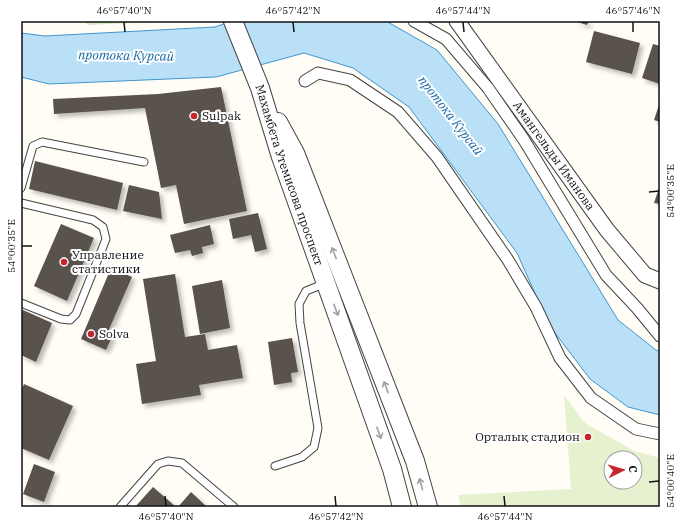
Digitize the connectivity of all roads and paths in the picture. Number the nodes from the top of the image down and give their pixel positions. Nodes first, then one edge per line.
1 (233, 21) edge
2 (414, 21) edge
3 (457, 21) edge
4 (305, 81) dead end
5 (260, 88) junction
6 (144, 162) dead end
7 (21, 188) edge
8 (21, 202) edge
9 (334, 279) junction
10 (660, 281) edge
11 (21, 303) edge
12 (660, 336) edge
13 (660, 434) edge
14 (276, 466) dead end
15 (120, 507) edge
16 (234, 507) edge
17 (402, 507) edge
18 (428, 507) edge

1 - 5 street
2 - 12 street
3 - 10 street, Амангельды Иманова
4 - 13 street
5 - 9 street, Махамбета Утемисова проспект
9 -> 5 street, Махамбета Утемисова проспект
6 - 7 lane
8 - 11 lane
9 - 14 lane
9 -> 17 street, Махамбета Утемисова проспект
18 -> 9 street, Махамбета Утемисова проспект
15 - 16 lane

